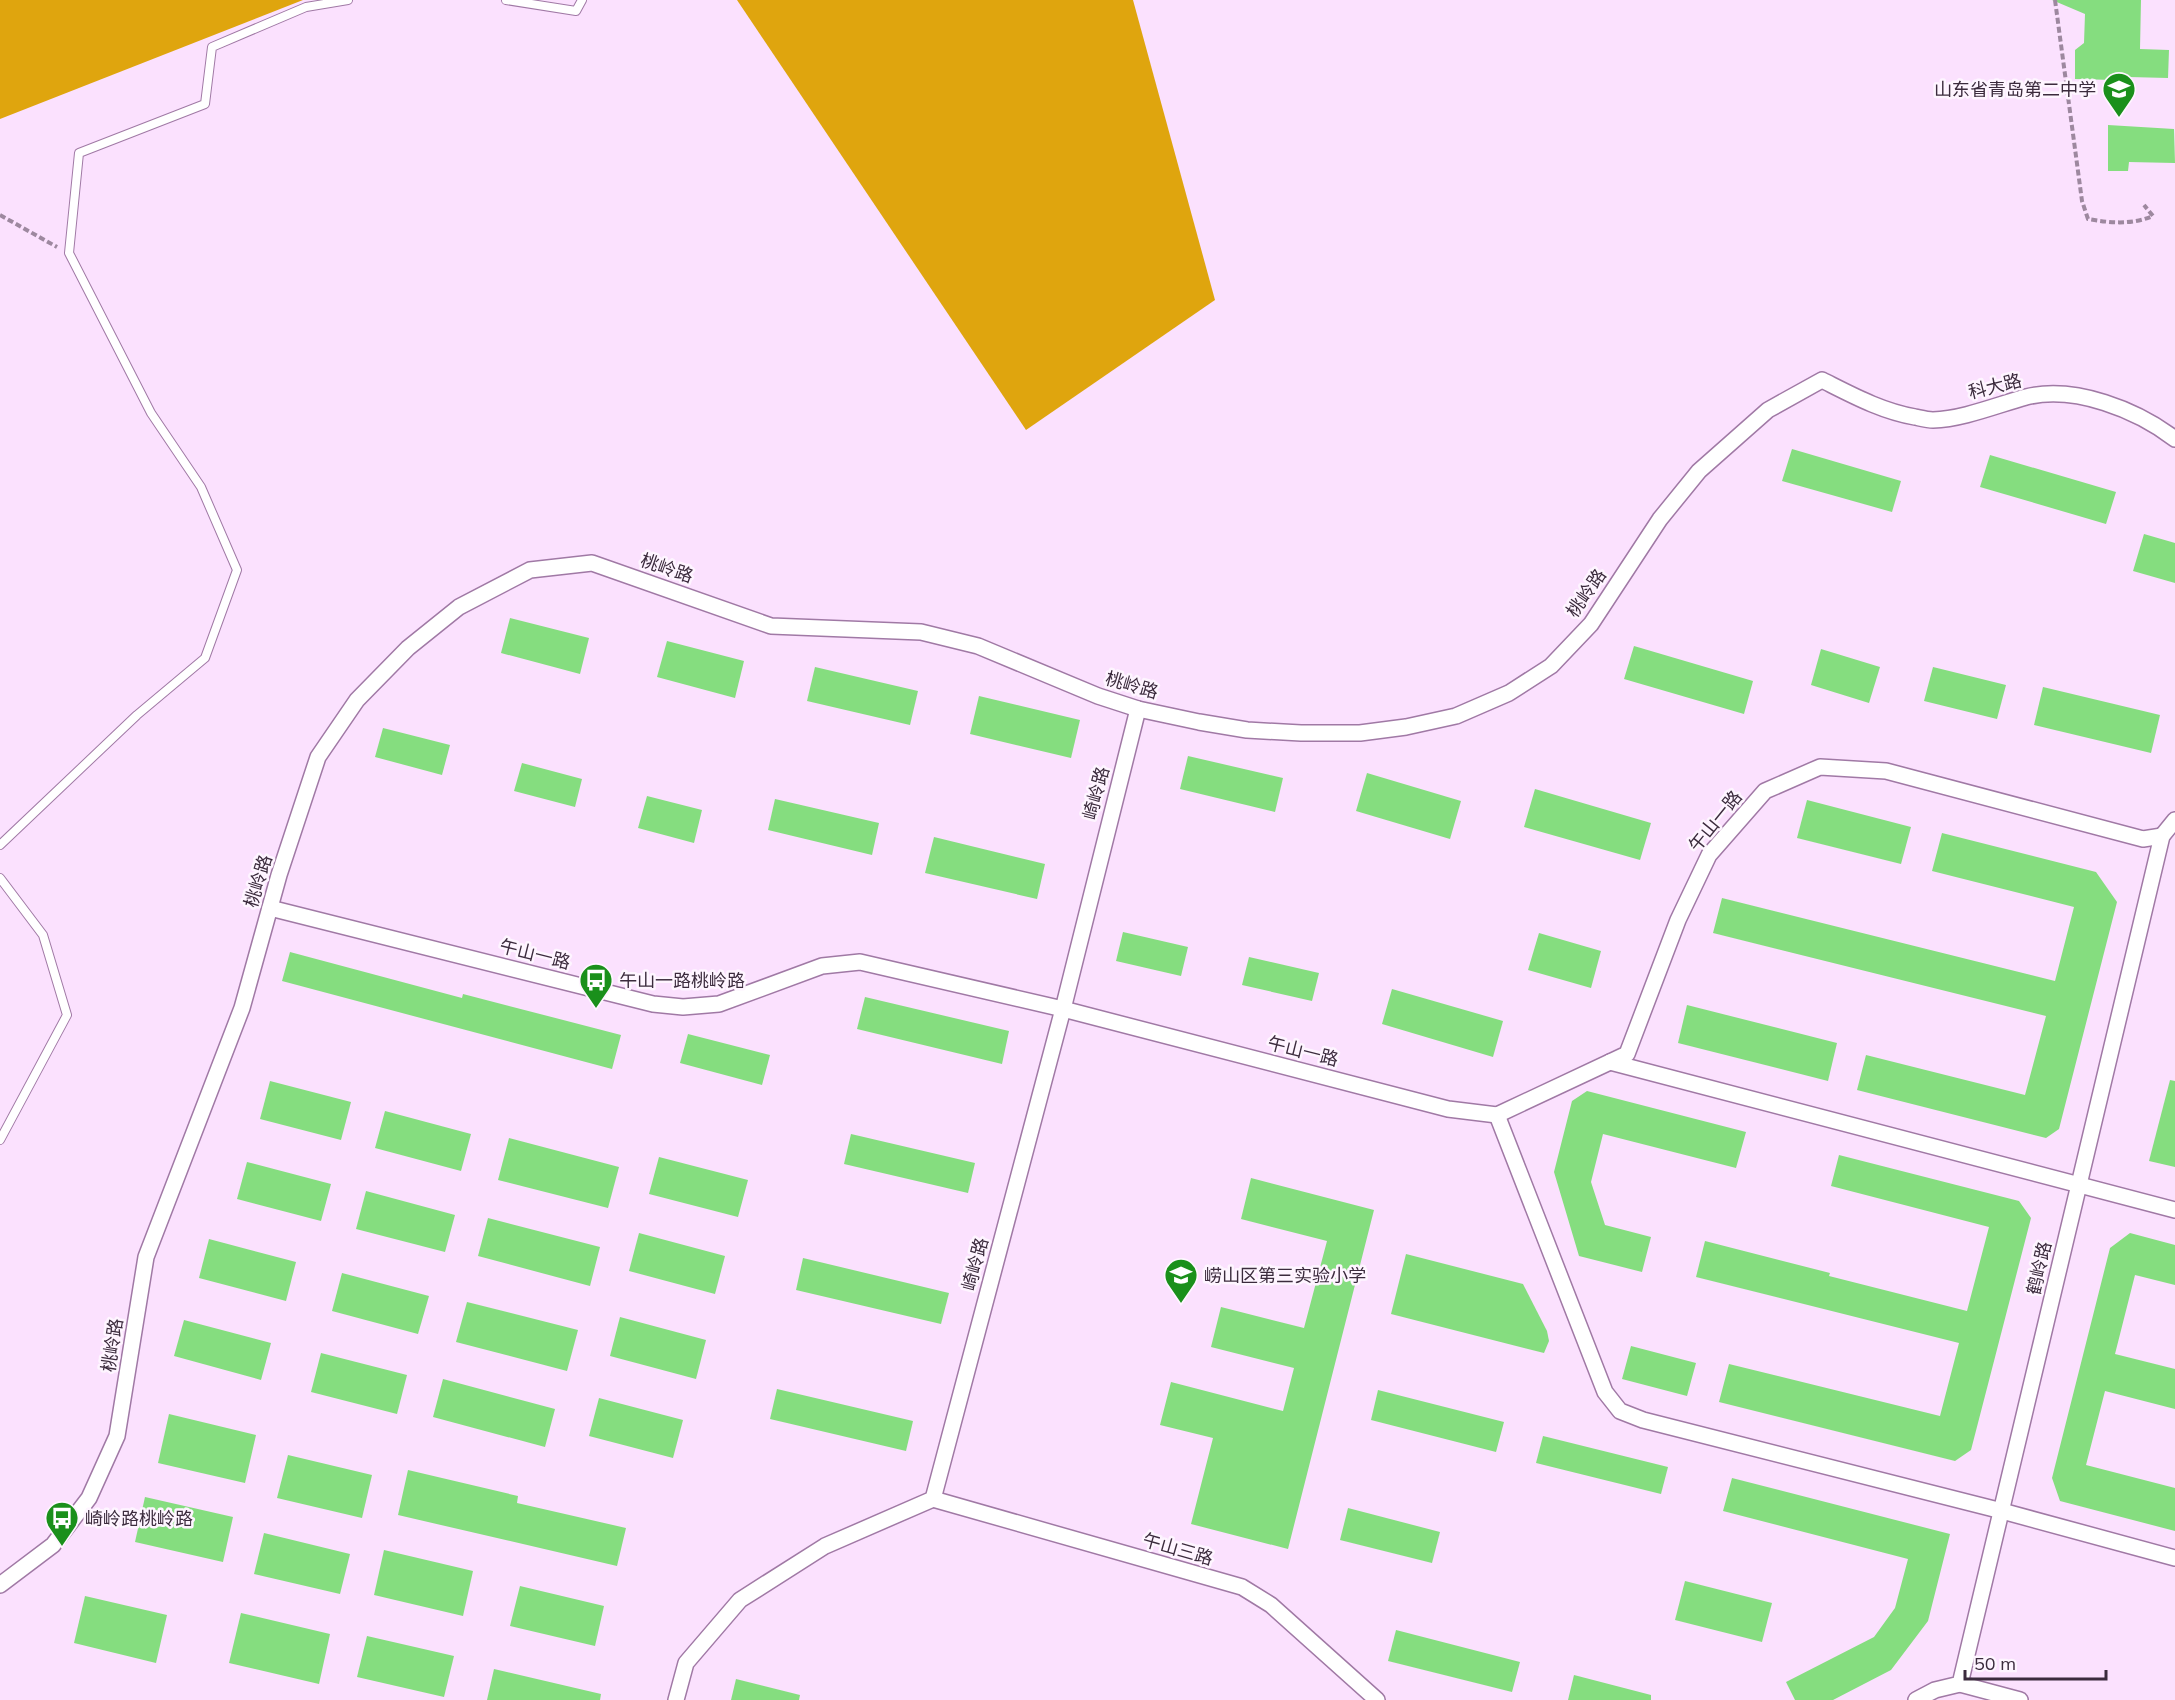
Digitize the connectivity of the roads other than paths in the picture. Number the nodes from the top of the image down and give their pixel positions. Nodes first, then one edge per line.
1 (348, 0) edge
2 (506, 0) edge
3 (582, 0) edge
4 (1822, 380) joint
5 (2175, 439) edge
6 (1138, 709) junction
7 (2175, 820) edge
8 (2162, 836) junction
9 (0, 845) edge
10 (0, 878) edge
11 (270, 908) junction
12 (1063, 1009) junction
13 (1610, 1062) junction
14 (1497, 1115) junction
15 (0, 1140) edge
16 (2079, 1185) junction
17 (2175, 1210) edge
18 (933, 1499) junction
19 (2002, 1511) junction
20 (2175, 1558) edge
21 (0, 1585) edge
22 (1960, 1684) junction
23 (676, 1700) edge
24 (1377, 1700) edge
25 (1916, 1700) edge
26 (2019, 1700) edge

1 - 9 lane
2 - 3 lane
4 - 5 street, 科大路
4 - 6 street, 桃岭路
6 - 11 street, 桃岭路
6 - 12 street, 崎岭路
7 - 8 street, 鹤岭路
8 - 13 street, 午山一路
8 - 16 street, 鹤岭路
10 - 15 lane
11 - 12 street, 午山一路
11 - 21 street, 桃岭路
12 - 14 street, 午山一路
12 - 18 street, 崎岭路
13 - 14 street, 午山一路
13 - 16 street
14 - 19 street
16 - 17 street
16 - 19 street, 鹤岭路
18 - 23 street
18 - 24 street, 午山三路
19 - 20 street
19 - 22 street, 鹤岭路
22 - 25 street
22 - 26 street

